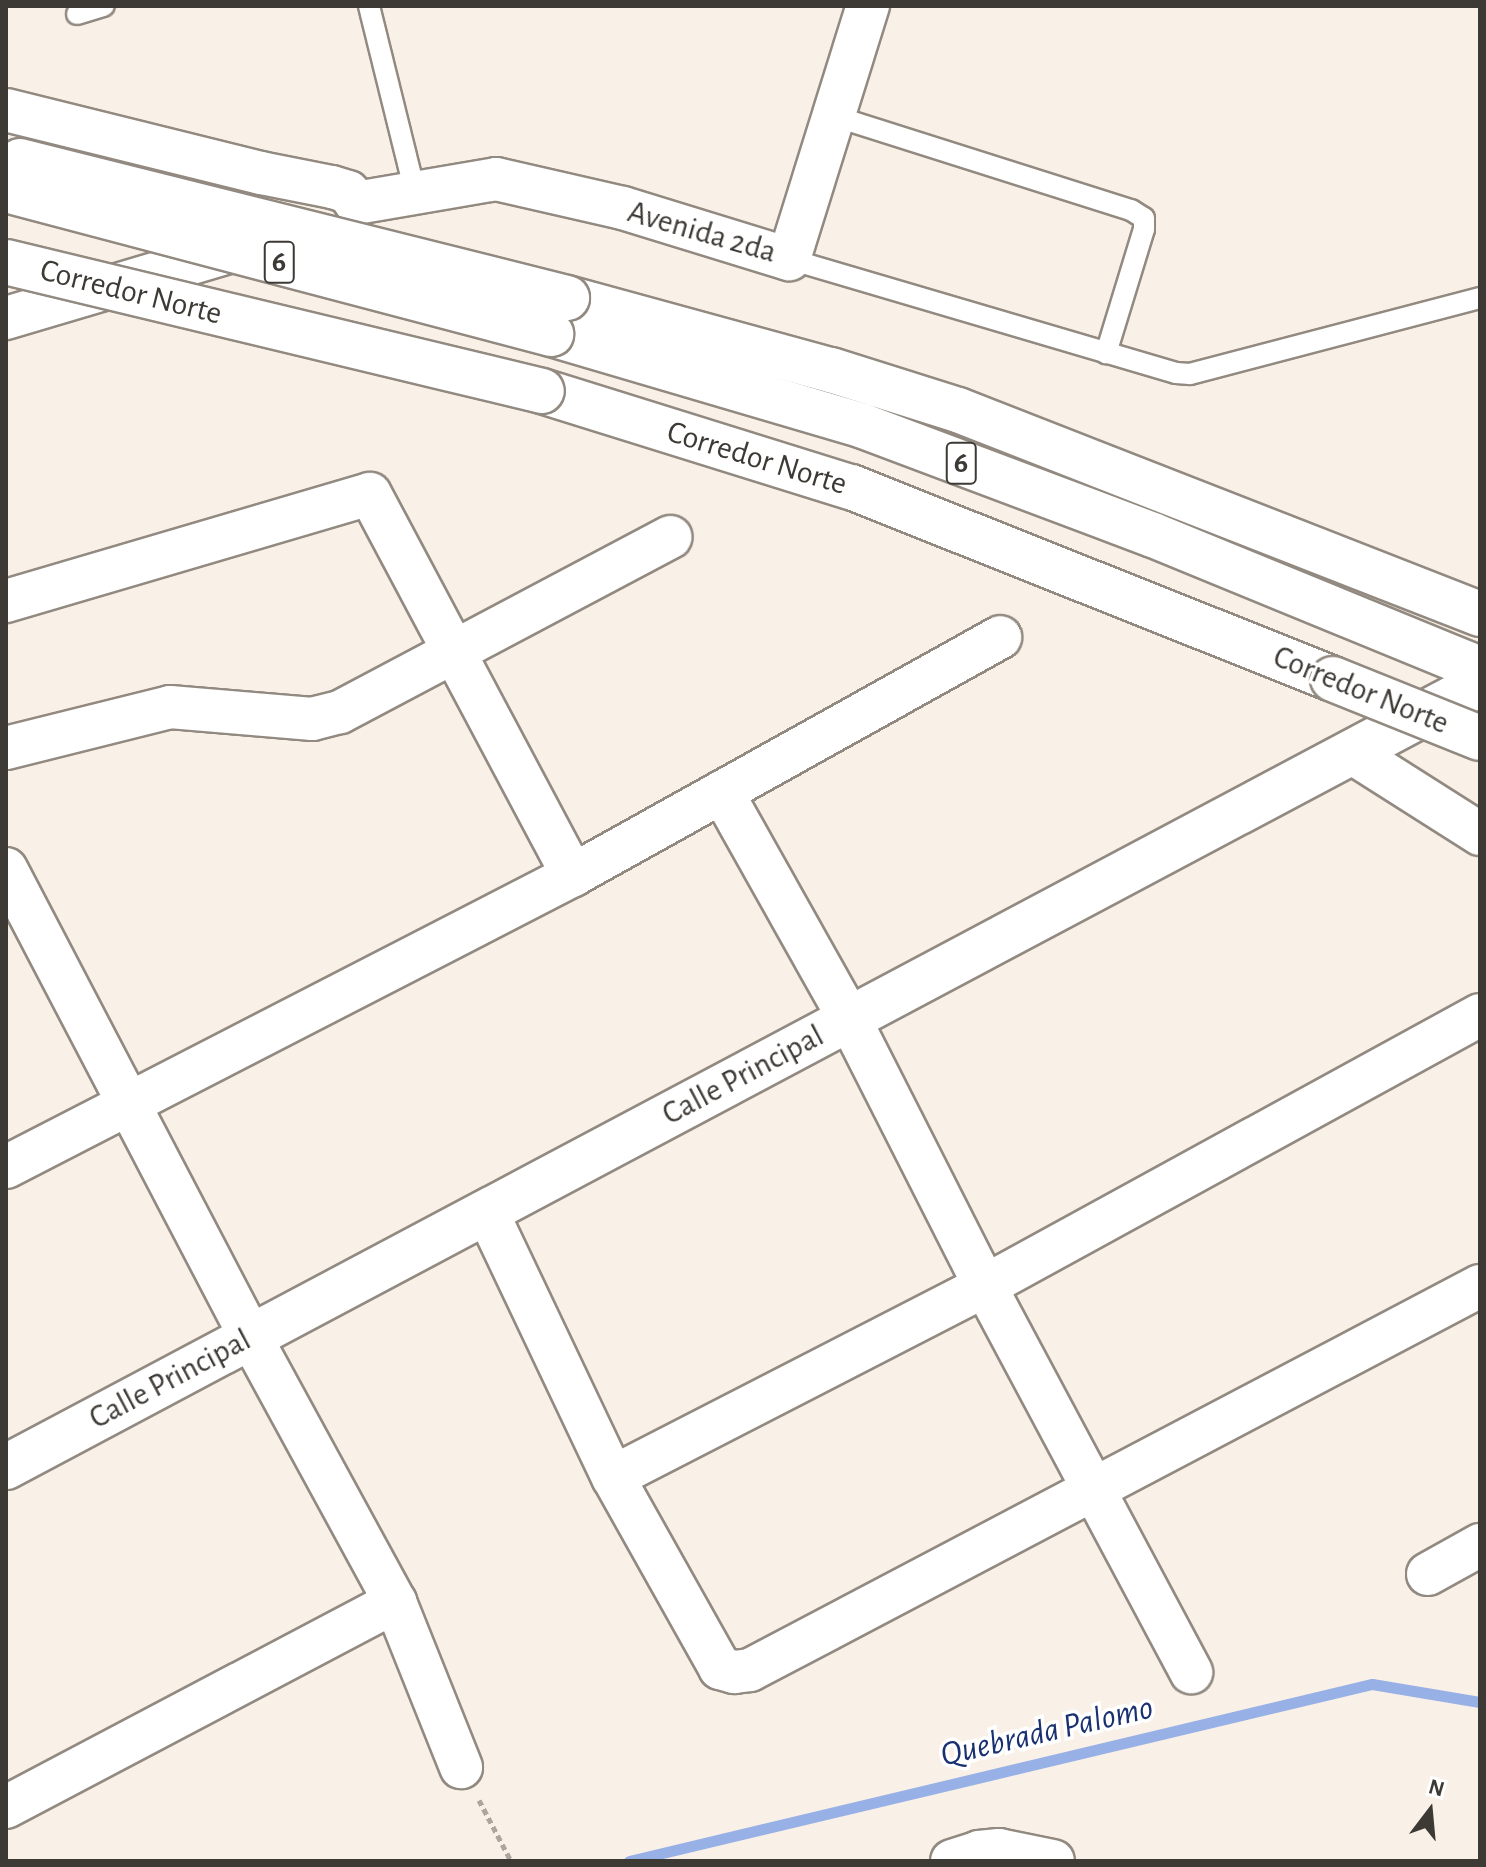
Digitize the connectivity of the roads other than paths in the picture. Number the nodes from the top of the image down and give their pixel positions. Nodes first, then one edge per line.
1 (104, 6) edge
2 (369, 6) edge
3 (866, 7) edge
4 (77, 14) dead end
5 (6, 110) edge
6 (834, 116) junction
7 (11, 170) edge
8 (415, 192) junction
9 (356, 203) junction
10 (789, 259) junction
11 (6, 262) edge
12 (1480, 298) edge
13 (559, 316) junction
14 (6, 318) edge
15 (1106, 353) junction
16 (671, 537) dead end
17 (6, 601) edge
18 (1480, 614) edge
19 (1000, 637) dead end
20 (454, 652) junction
21 (1480, 669) edge
22 (1480, 684) edge
23 (1480, 738) edge
24 (6, 748) edge
25 (1351, 752) junction
26 (722, 792) junction
27 (1480, 834) edge
28 (6, 869) edge
29 (573, 875) junction
30 (1480, 1015) edge
31 (849, 1018) junction
32 (129, 1105) junction
33 (6, 1167) edge
34 (487, 1212) junction
35 (985, 1286) junction
36 (1480, 1286) edge
37 (250, 1336) junction
38 (6, 1467) edge
39 (613, 1477) junction
40 (1096, 1490) junction
41 (1480, 1545) edge
42 (1428, 1574) dead end
43 (395, 1602) junction
44 (1191, 1672) dead end
45 (461, 1767) road end
46 (6, 1807) edge
47 (952, 1861) edge
48 (1053, 1861) edge

1 - 4 lane
2 - 8 lane
3 - 6 street, Avenida 2da
5 - 9 street
6 - 10 street, Avenida 2da
6 - 15 lane
7 - 13 main road, Corredor Norte / 6, bridge
8 - 9 street, Avenida 2da
8 - 10 street, Avenida 2da
9 - 14 street
10 - 15 lane
11 - 23 main road, Corredor Norte / 6, bridge
12 - 15 lane
13 - 18 main road
13 - 21 main road, Corredor Norte / 6
16 - 20 street
17 - 20 street
19 - 26 street
20 - 24 street
20 - 29 street
22 - 25 main road, Calle Principal
25 - 27 street
25 - 31 main road, Calle Principal
26 - 29 street
26 - 31 street
28 - 32 street
29 - 32 street
30 - 35 street
31 - 34 main road, Calle Principal
31 - 35 street
32 - 33 street
32 - 37 street
34 - 37 main road, Calle Principal
34 - 39 street
35 - 39 street
35 - 40 street
36 - 40 street
37 - 38 main road, Calle Principal
37 - 43 street
39 - 40 street
40 - 44 street
41 - 42 street
43 - 45 street
43 - 46 street
47 - 48 street

